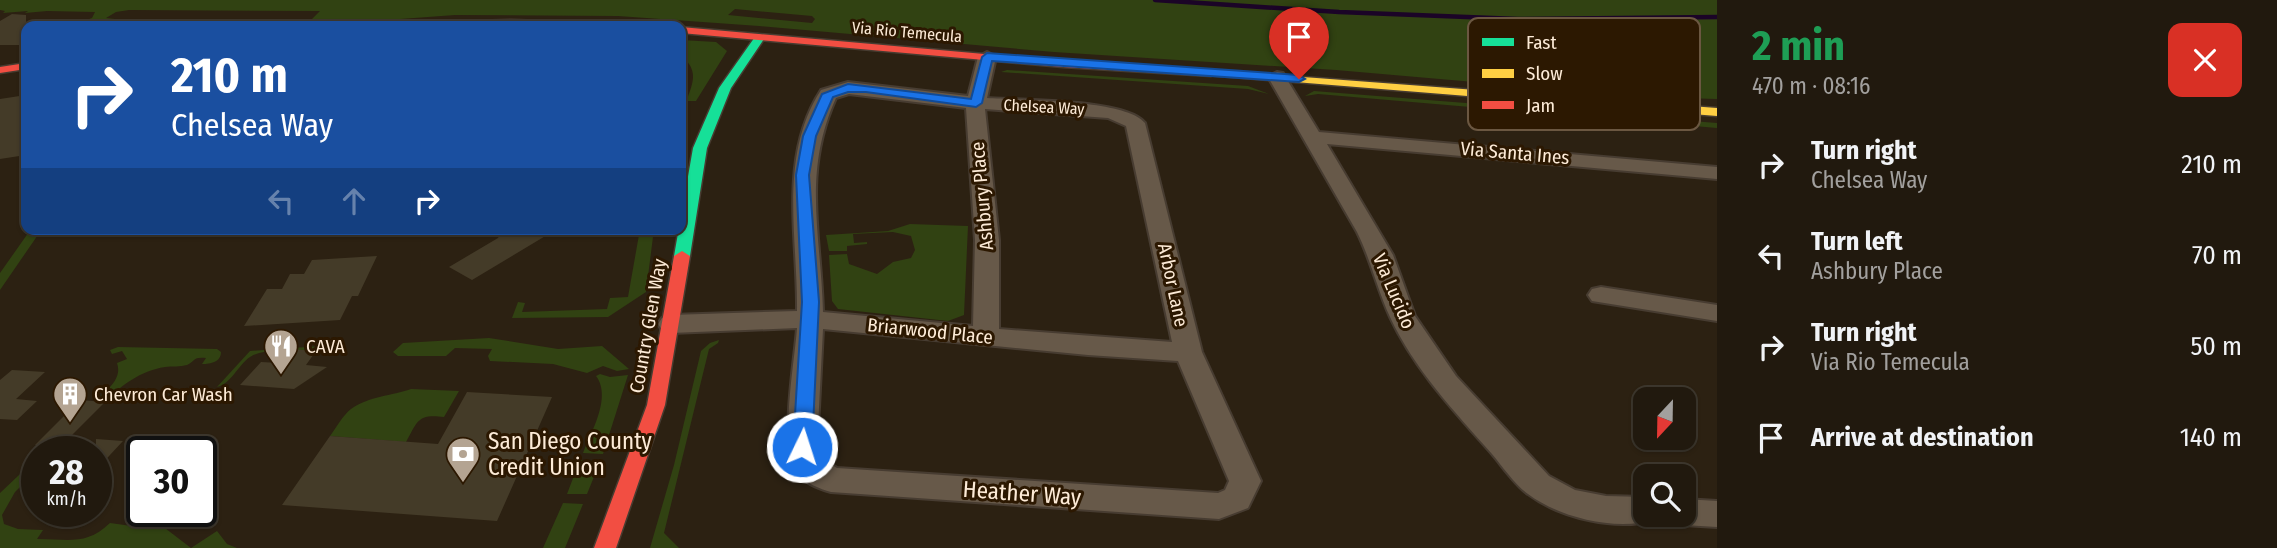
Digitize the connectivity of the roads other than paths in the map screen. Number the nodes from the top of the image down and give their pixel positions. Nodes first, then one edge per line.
1 (686, 30) edge
2 (761, 36) junction
3 (987, 57) junction
4 (21, 67) edge
5 (0, 71) edge
6 (1277, 77) junction
7 (1468, 93) edge
8 (976, 103) junction
9 (1095, 110) joint
10 (1312, 137) junction
11 (1707, 172) edge
12 (1717, 194) edge
13 (686, 233) edge
14 (686, 235) edge
15 (1601, 295) dead end
16 (1717, 313) edge
17 (810, 319) junction
18 (671, 324) junction
19 (986, 336) junction
20 (1188, 352) junction
21 (1245, 481) joint
22 (1633, 510) edge
23 (1696, 513) edge
24 (1717, 514) edge
25 (605, 548) edge

1 - 2 street, Via Rio Temecula
2 - 3 street, Via Rio Temecula
2 - 13 street, Country Glen Way
3 - 6 street, Via Rio Temecula
3 - 8 street, Ashbury Place
4 - 5 street
6 - 7 street, Via Rio Temecula
6 - 10 street, Via Lucido
8 - 9 street, Chelsea Way
8 - 17 street, Chelsea Way
8 - 19 street, Ashbury Place
9 - 20 street, Arbor Lane
10 - 11 street, Via Santa Ines
10 - 22 street, Via Lucido
11 - 12 street
14 - 18 street, Country Glen Way
15 - 16 street
17 - 18 street, Briarwood Place
17 - 19 street, Briarwood Place
17 - 21 street, Heather Way
18 - 25 street, Country Glen Way
19 - 20 street, Briarwood Place
20 - 21 street, Arbor Lane
23 - 24 street

